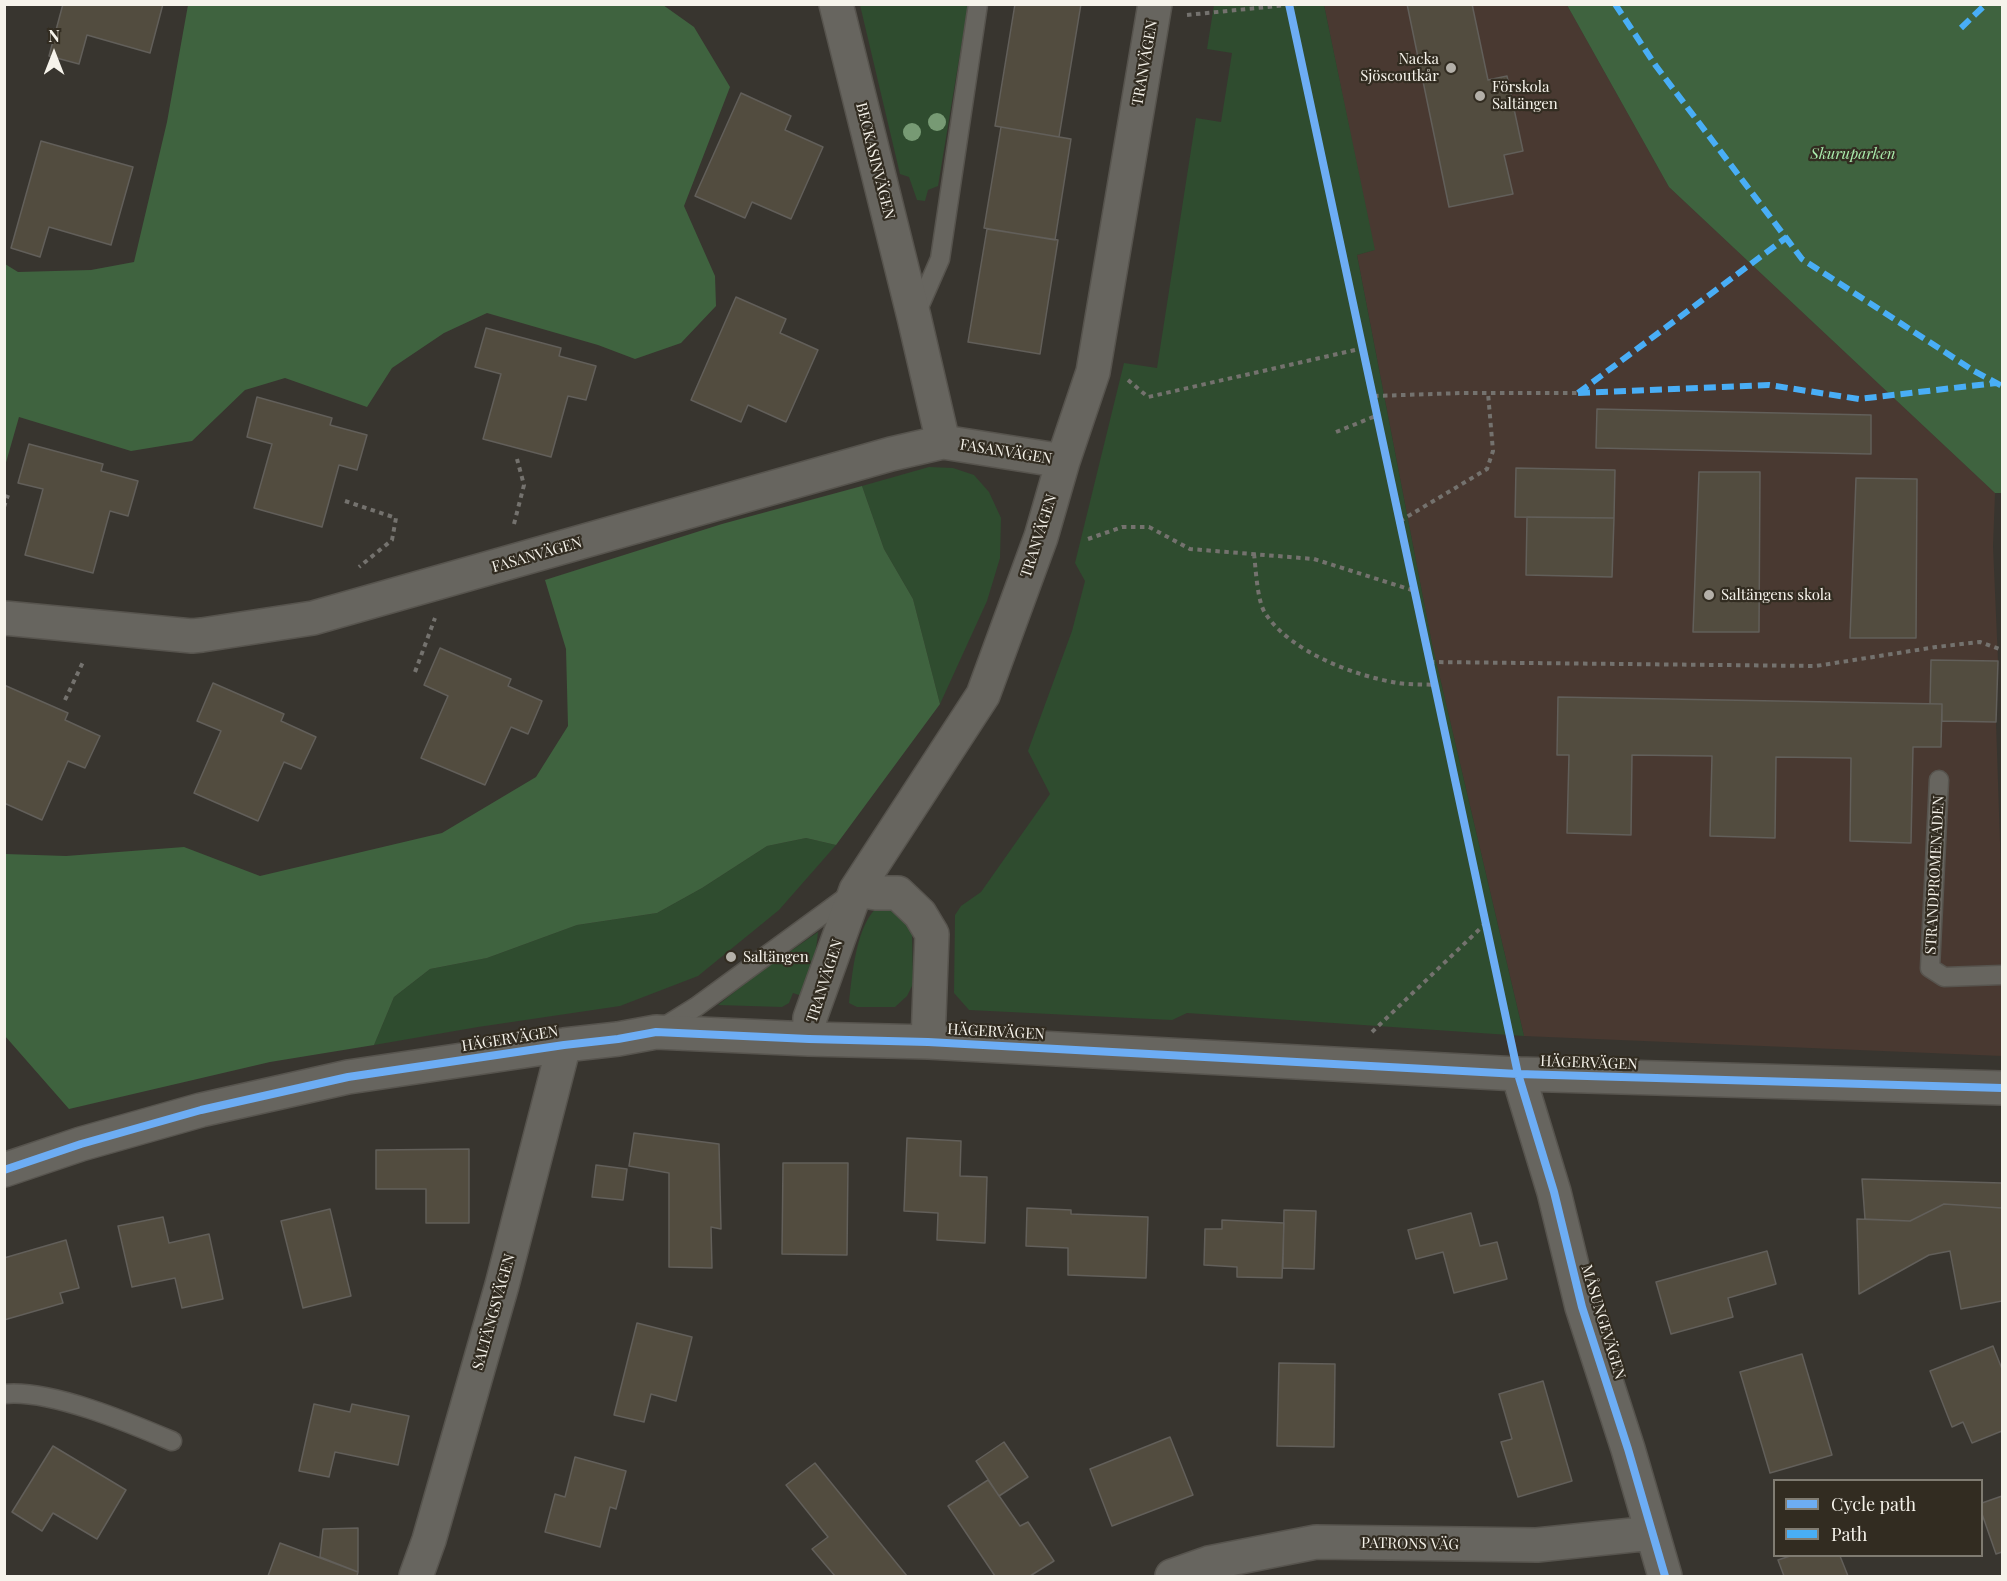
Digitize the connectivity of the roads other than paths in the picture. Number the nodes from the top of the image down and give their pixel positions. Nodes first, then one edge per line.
1 (836, 4) edge
2 (978, 4) edge
3 (1154, 11) edge
4 (914, 317) junction
5 (943, 442) junction
6 (1063, 462) junction
7 (4, 618) edge
8 (1939, 780) dead end
9 (856, 890) junction
10 (2002, 975) edge
11 (656, 1032) junction
12 (808, 1039) junction
13 (928, 1042) junction
14 (564, 1045) junction
15 (1518, 1074) junction
16 (2002, 1088) edge
17 (4, 1170) edge
18 (4, 1394) edge
19 (172, 1441) dead end
20 (1652, 1533) junction
21 (416, 1576) edge
22 (1172, 1576) edge
23 (1665, 1576) edge

1 - 4 street, BECKASINVÄGEN
2 - 4 lane
3 - 6 street, TRANVÄGEN
4 - 5 street, BECKASINVÄGEN
5 - 6 street, FASANVÄGEN
5 - 7 street, FASANVÄGEN
6 - 9 street, TRANVÄGEN
8 - 10 lane, STRANDPROMENADEN
9 - 11 lane, TRANVÄGEN
9 - 12 street, TRANVÄGEN
9 - 13 street
11 - 12 street, HÄGERVÄGEN
11 - 14 street, HÄGERVÄGEN
12 - 13 street, HÄGERVÄGEN
13 - 15 street, HÄGERVÄGEN
14 - 17 street, HÄGERVÄGEN
14 - 21 street, SALTÄNGSVÄGEN
15 - 16 street, HÄGERVÄGEN
15 - 20 street, MÅSUNGEVÄGEN
18 - 19 lane
20 - 22 street, PATRONS VÄG
20 - 23 street, MÅSUNGEVÄGEN

